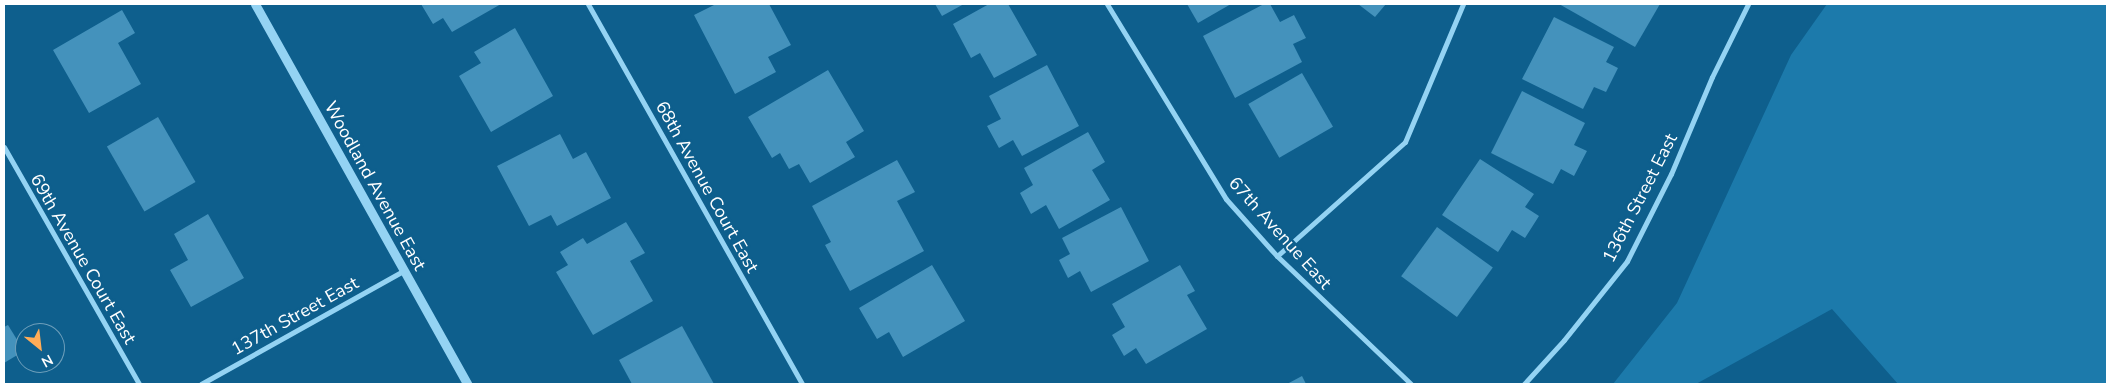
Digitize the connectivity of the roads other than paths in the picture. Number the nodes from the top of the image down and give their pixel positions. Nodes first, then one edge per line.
1 (255, 4) edge
2 (588, 4) edge
3 (1107, 4) edge
4 (1464, 4) edge
5 (1748, 4) edge
6 (4, 147) edge
7 (1277, 256) junction
8 (404, 271) junction
9 (139, 384) edge
10 (201, 384) edge
11 (467, 384) edge
12 (802, 384) edge
13 (1411, 384) edge
14 (1524, 384) edge

1 - 8 street, Woodland Avenue East
2 - 12 street, 68th Avenue Court East
3 - 7 street, 67th Avenue East
4 - 7 street
5 - 14 street, 136th Street East
6 - 9 street, 69th Avenue Court East
7 - 13 street, 67th Avenue East
8 - 10 street, 137th Street East
8 - 11 street, Woodland Avenue East

